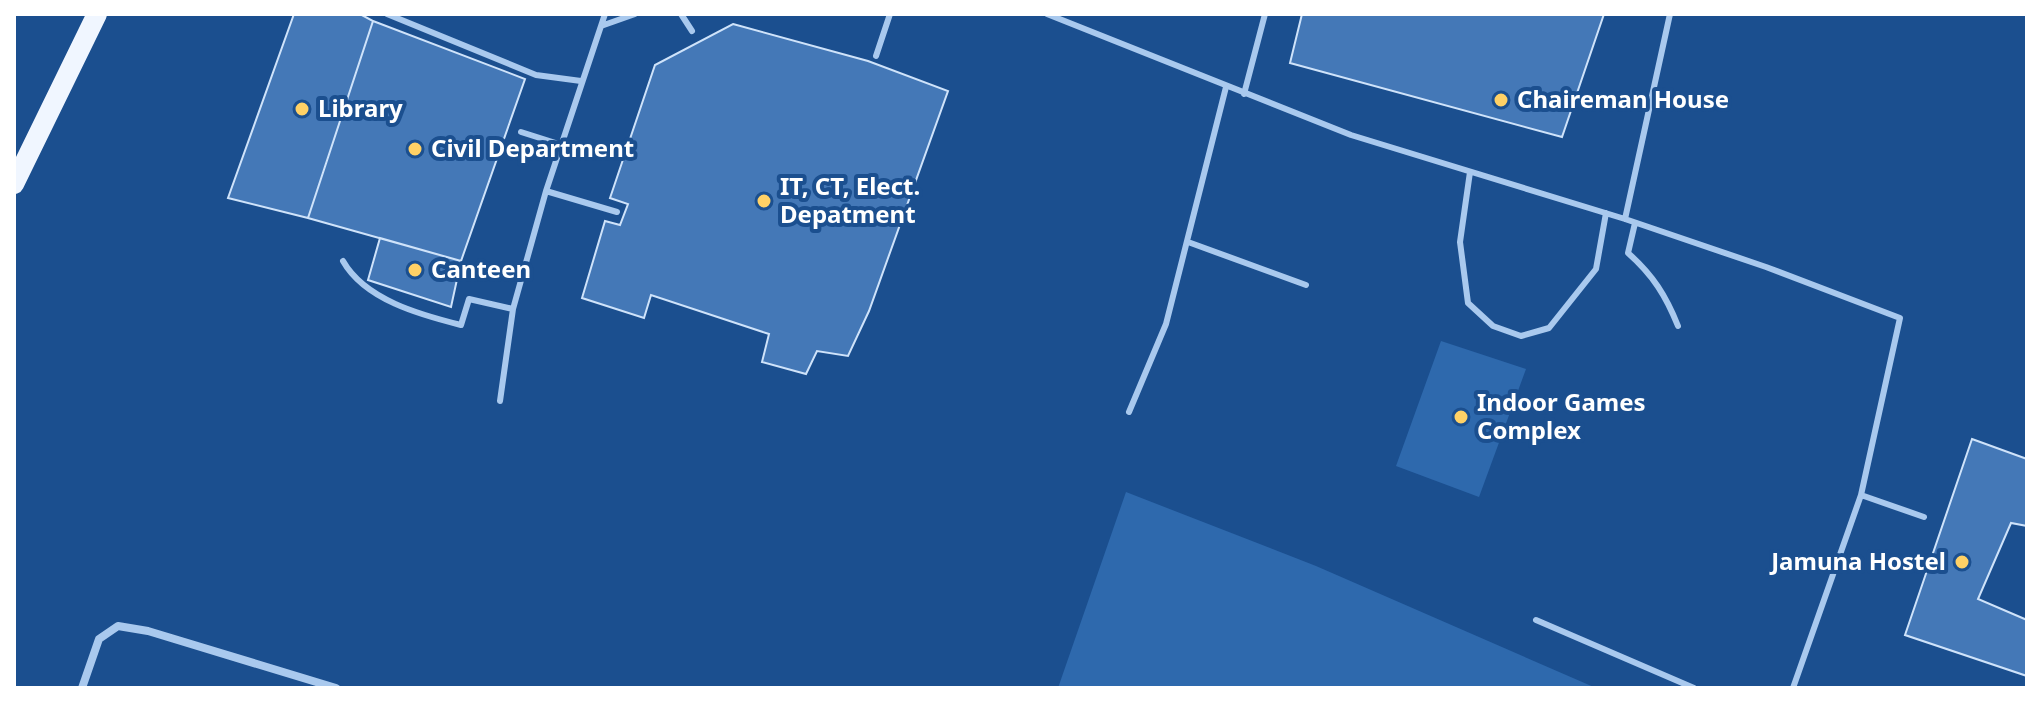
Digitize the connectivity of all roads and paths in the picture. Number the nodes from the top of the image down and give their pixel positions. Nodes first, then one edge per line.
1 (97, 14) edge
2 (387, 14) edge
3 (605, 14) edge
4 (635, 14) edge
5 (681, 14) edge
6 (890, 14) edge
7 (1047, 14) edge
8 (1265, 14) edge
9 (1670, 14) edge
10 (1059, 16) edge
11 (601, 26) junction
12 (692, 31) dead end
13 (876, 56) dead end
14 (581, 81) junction
15 (1226, 87) junction
16 (1244, 94) junction
17 (521, 132) dead end
18 (562, 145) junction
19 (1470, 172) junction
20 (14, 184) edge
21 (546, 191) junction
22 (617, 212) dead end
23 (1606, 213) junction
24 (1625, 219) junction
25 (1635, 223) junction
26 (1188, 242) junction
27 (343, 261) dead end
28 (1306, 285) dead end
29 (513, 309) junction
30 (1678, 326) dead end
31 (500, 401) dead end
32 (1129, 412) dead end
33 (1861, 495) junction
34 (1924, 517) dead end
35 (1536, 620) dead end
36 (82, 688) edge
37 (336, 688) edge
38 (1694, 688) edge
39 (1793, 688) edge

1 - 20 main road
2 - 14 lane
3 - 11 lane
4 - 11 lane
5 - 12 lane
6 - 13 lane
7 - 10 lane
8 - 16 lane
9 - 24 lane
10 - 15 lane
11 - 14 lane
14 - 18 lane
15 - 16 lane
15 - 26 lane
16 - 19 lane
17 - 18 lane
18 - 21 lane
19 - 23 lane
19 - 23 lane
21 - 22 lane
21 - 29 lane
23 - 24 lane
24 - 25 lane
25 - 30 lane
25 - 33 lane
26 - 28 lane
26 - 32 lane
27 - 29 lane
29 - 31 lane
33 - 34 lane
33 - 39 lane
35 - 38 lane
36 - 37 street

